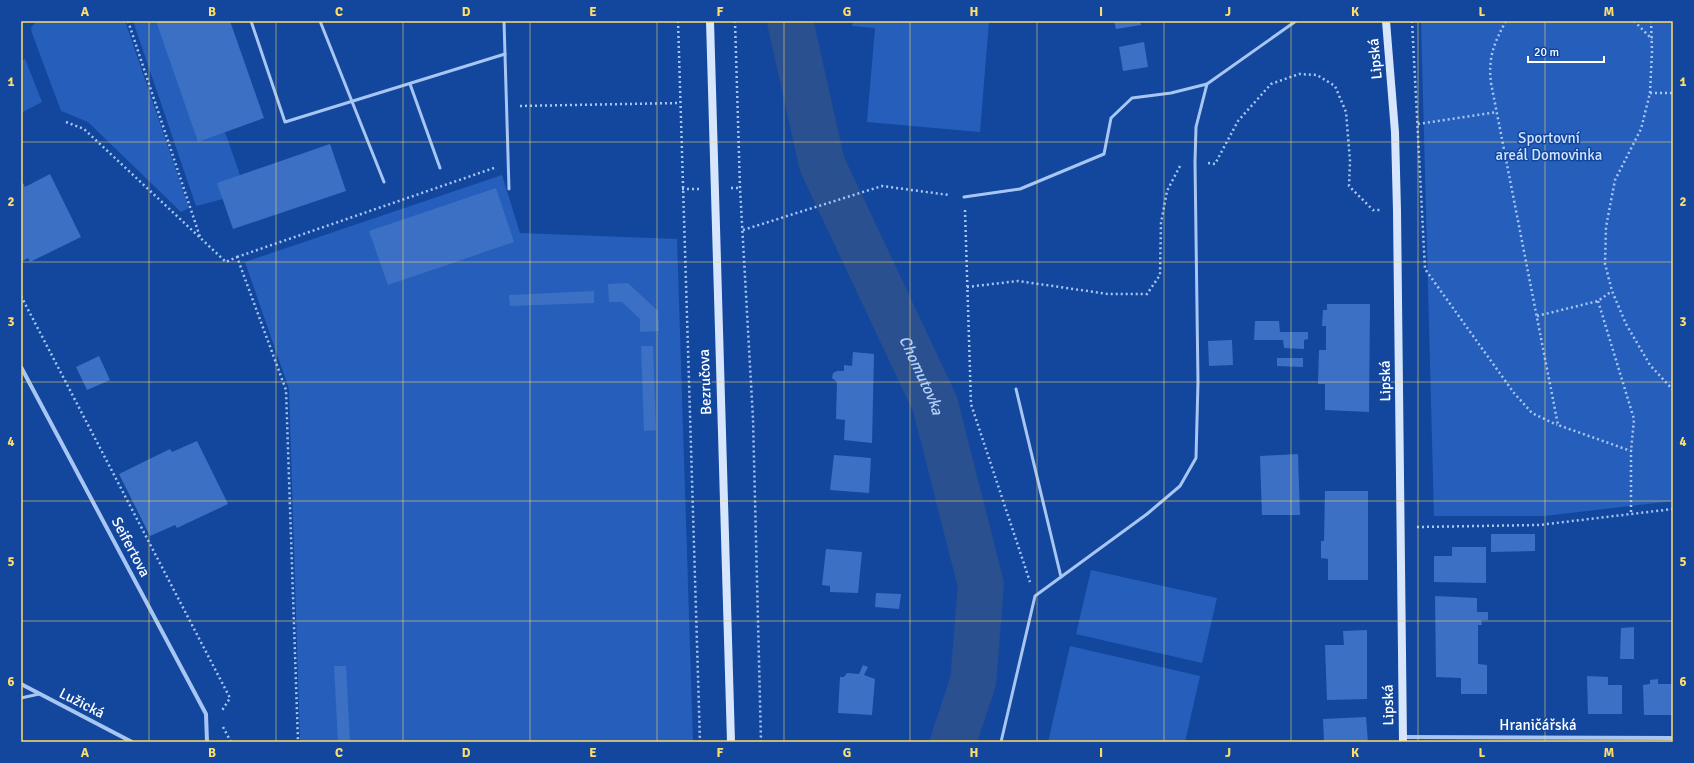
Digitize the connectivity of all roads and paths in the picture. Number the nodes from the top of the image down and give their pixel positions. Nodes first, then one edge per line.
1 (128, 21) edge
2 (251, 21) edge
3 (320, 21) edge
4 (504, 21) edge
5 (678, 21) edge
6 (710, 21) edge
7 (735, 21) edge
8 (1296, 21) edge
9 (1386, 21) edge
10 (1412, 21) edge
11 (1506, 21) edge
12 (1634, 21) edge
13 (1651, 21) edge
14 (1652, 40) junction
15 (505, 54) junction
16 (410, 84) junction
17 (1207, 84) junction
18 (1650, 93) junction
19 (1673, 93) edge
20 (353, 102) junction
21 (679, 103) junction
22 (506, 106) junction
23 (1497, 112) junction
24 (66, 122) dead end
25 (1418, 124) junction
26 (1195, 162) junction
27 (508, 163) junction
28 (440, 168) dead end
29 (384, 182) dead end
30 (509, 188) dead end
31 (682, 189) junction
32 (701, 189) dead end
33 (964, 197) junction
34 (1397, 211) junction
35 (743, 230) junction
36 (201, 238) junction
37 (237, 257) junction
38 (967, 287) junction
39 (1612, 291) junction
40 (21, 296) edge
41 (1598, 301) junction
42 (1537, 316) junction
43 (21, 367) edge
44 (1016, 389) dead end
45 (1673, 390) edge
46 (1558, 425) junction
47 (1630, 451) junction
48 (1673, 509) edge
49 (1631, 514) junction
50 (1400, 527) junction
51 (1061, 577) junction
52 (1035, 596) junction
53 (21, 684) edge
54 (39, 694) junction
55 (21, 698) edge
56 (218, 717) dead end
57 (221, 723) dead end
58 (1673, 738) edge
59 (1403, 739) edge
60 (132, 742) edge
61 (207, 742) edge
62 (231, 742) edge
63 (298, 742) edge
64 (700, 742) edge
65 (731, 742) edge
66 (761, 742) edge
67 (1001, 742) edge

1 - 36 path
2 - 20 lane
3 - 20 lane
4 - 15 lane
5 - 21 path
6 - 65 street, Bezručova
7 - 35 path
8 - 17 lane
9 - 34 street, Lipská
10 - 25 path
11 - 23 path
12 - 14 path
13 - 14 path
14 - 18 path
15 - 16 lane
15 - 22 lane
16 - 20 lane
16 - 28 lane
17 - 26 lane
17 - 33 lane
18 - 19 path
18 - 39 path
20 - 29 lane
21 - 22 path
21 - 31 path
22 - 27 lane
23 - 25 path
23 - 42 path
24 - 36 path
25 - 46 path
26 - 34 path
26 - 38 path
26 - 51 lane
27 - 30 lane
27 - 37 path
31 - 32 path
31 - 64 path
33 - 35 path
33 - 38 path
34 - 50 street, Lipská
35 - 66 path
36 - 37 path
37 - 63 path
38 - 52 path
39 - 41 path
39 - 45 path
40 - 56 path
41 - 42 path
41 - 47 path
42 - 46 path
43 - 61 street, Seifertova
44 - 51 lane
46 - 47 path
47 - 49 path
48 - 49 path
49 - 50 path
50 - 59 street, Lipská
51 - 52 lane
52 - 67 lane
53 - 54 street, Lužická
54 - 55 lane
54 - 60 street, Lužická
57 - 62 path
58 - 59 street, Hraničářská

